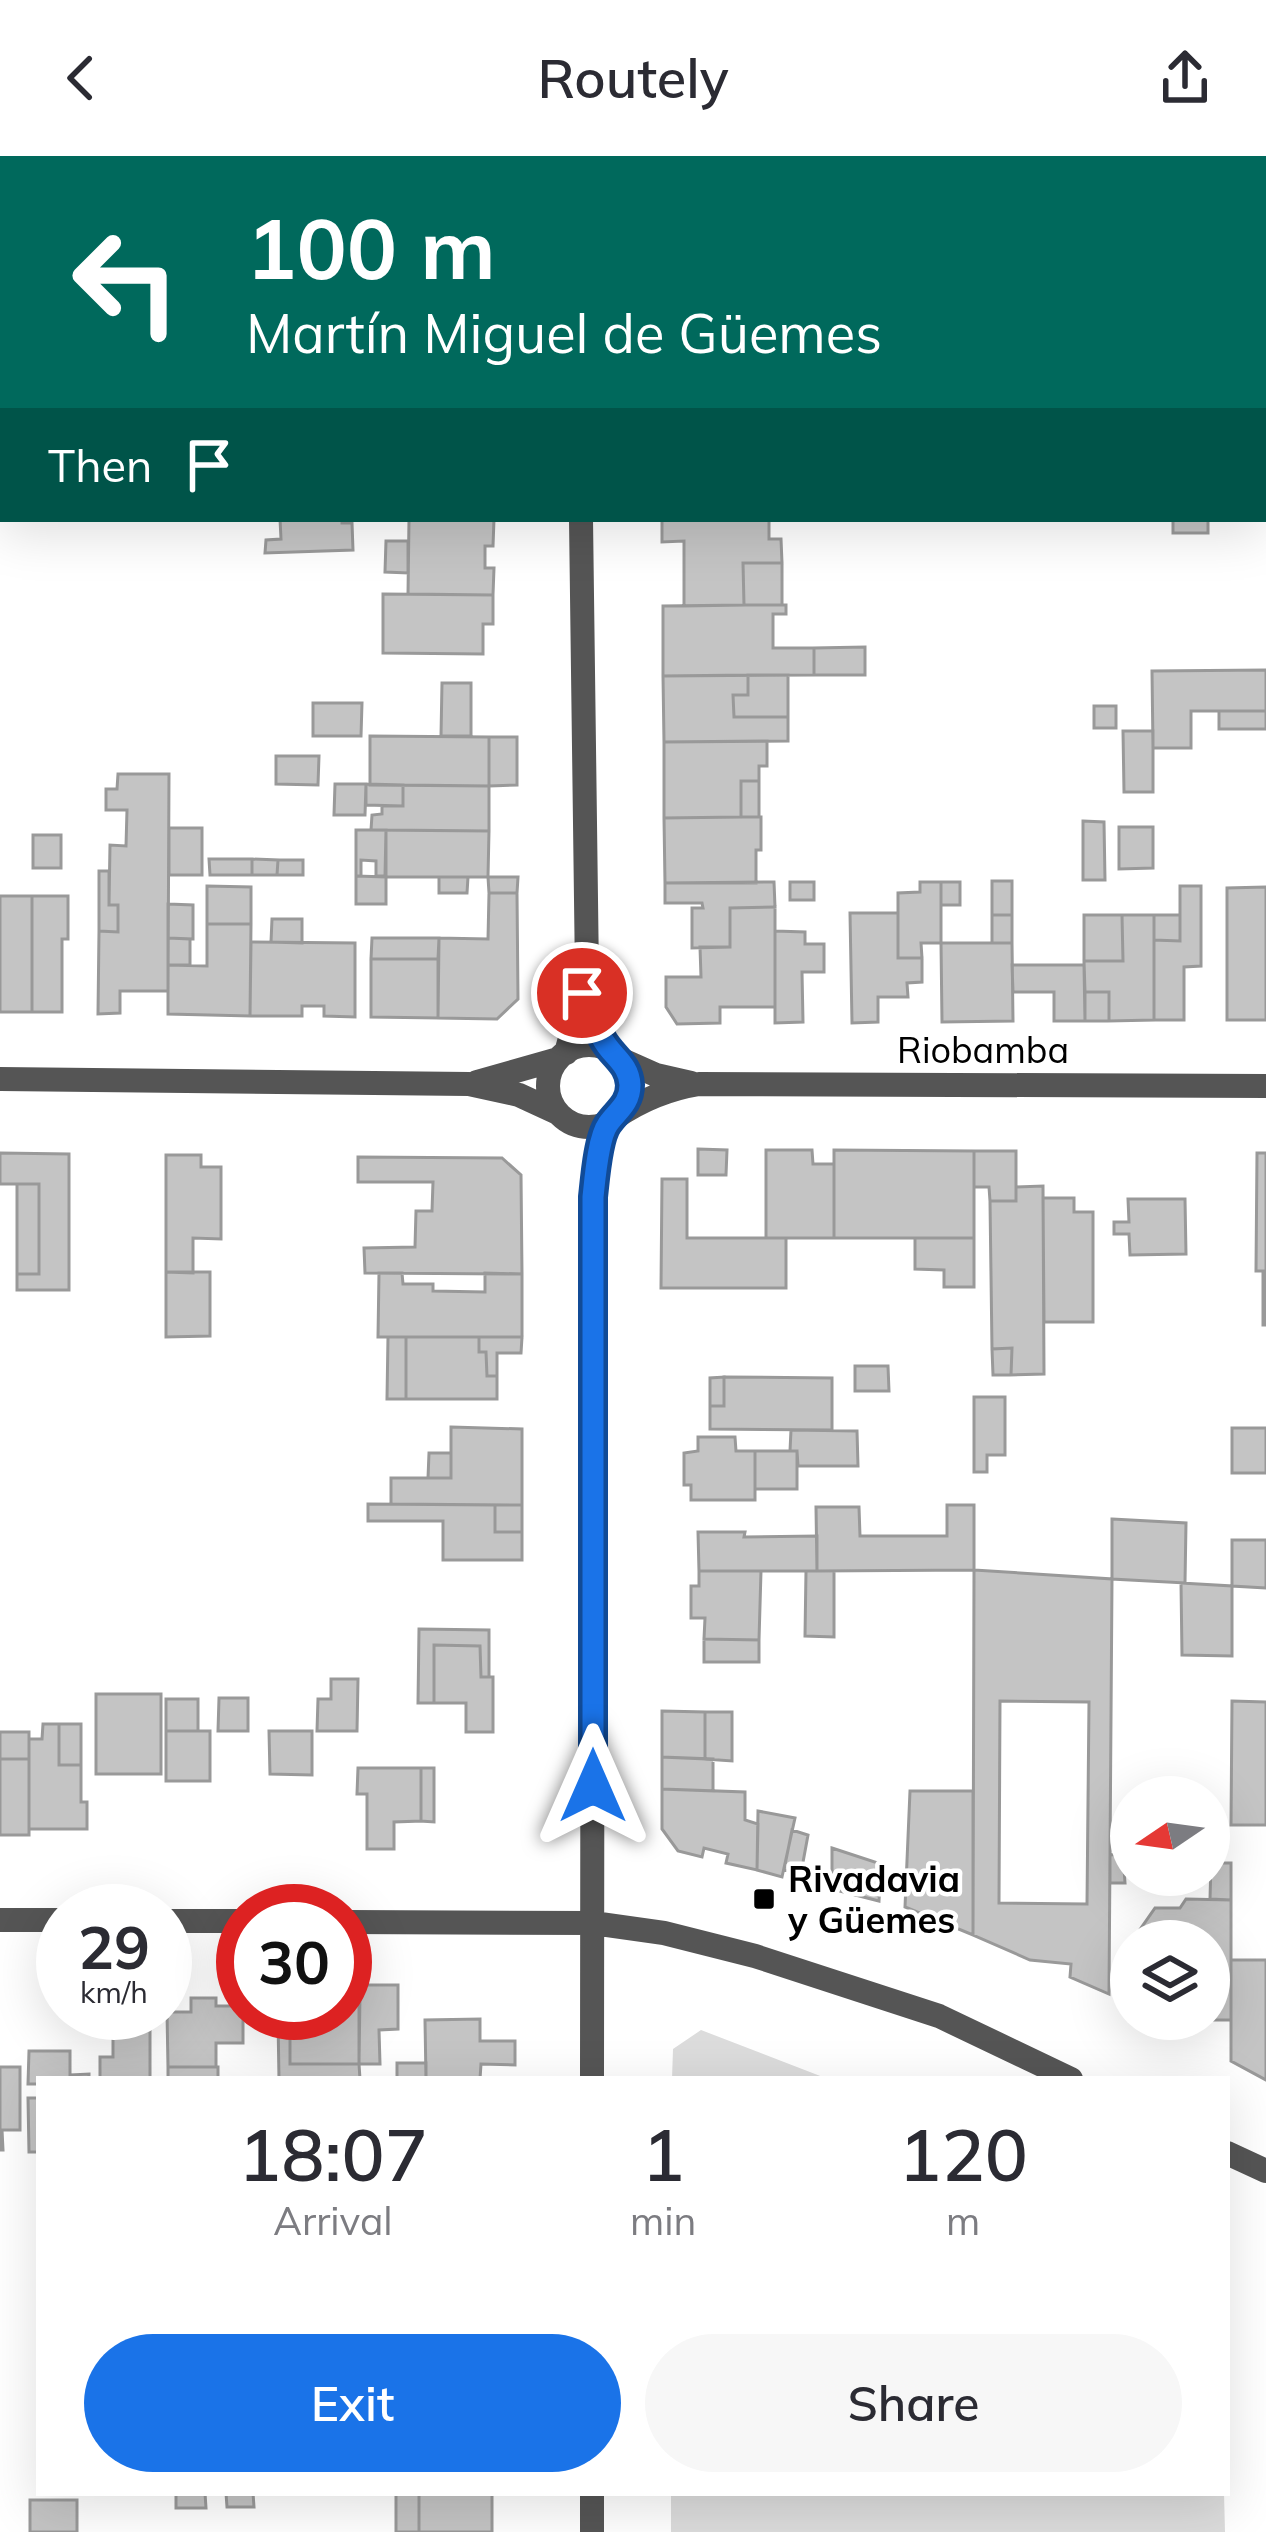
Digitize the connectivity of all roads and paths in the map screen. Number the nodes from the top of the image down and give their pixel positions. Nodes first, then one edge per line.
1 (581, 522) edge
2 (587, 975) junction
3 (614, 1054) junction
4 (562, 1056) junction
5 (0, 1079) edge
6 (469, 1084) junction
7 (699, 1084) junction
8 (1266, 1086) edge
9 (565, 1117) junction
10 (612, 1120) junction
11 (593, 1197) junction
12 (0, 1920) edge
13 (36, 1920) edge
14 (372, 1922) edge
15 (593, 1923) junction
16 (592, 2076) edge
17 (1065, 2076) edge
18 (1230, 2154) edge
19 (1266, 2171) edge
20 (592, 2496) edge
21 (592, 2532) edge

1 - 2 street
2 - 3 street
2 - 4 street
3 - 4 street
3 - 7 street, Riobamba
3 - 10 street
4 - 6 street
4 - 9 street
5 - 6 street
6 - 9 street
7 - 8 street, Riobamba
7 - 10 street, Riobamba
9 - 10 street
9 - 11 street
10 - 11 street
11 - 15 street
12 - 13 street
14 - 15 street
15 - 16 street
15 - 17 street
18 - 19 street
20 - 21 street

